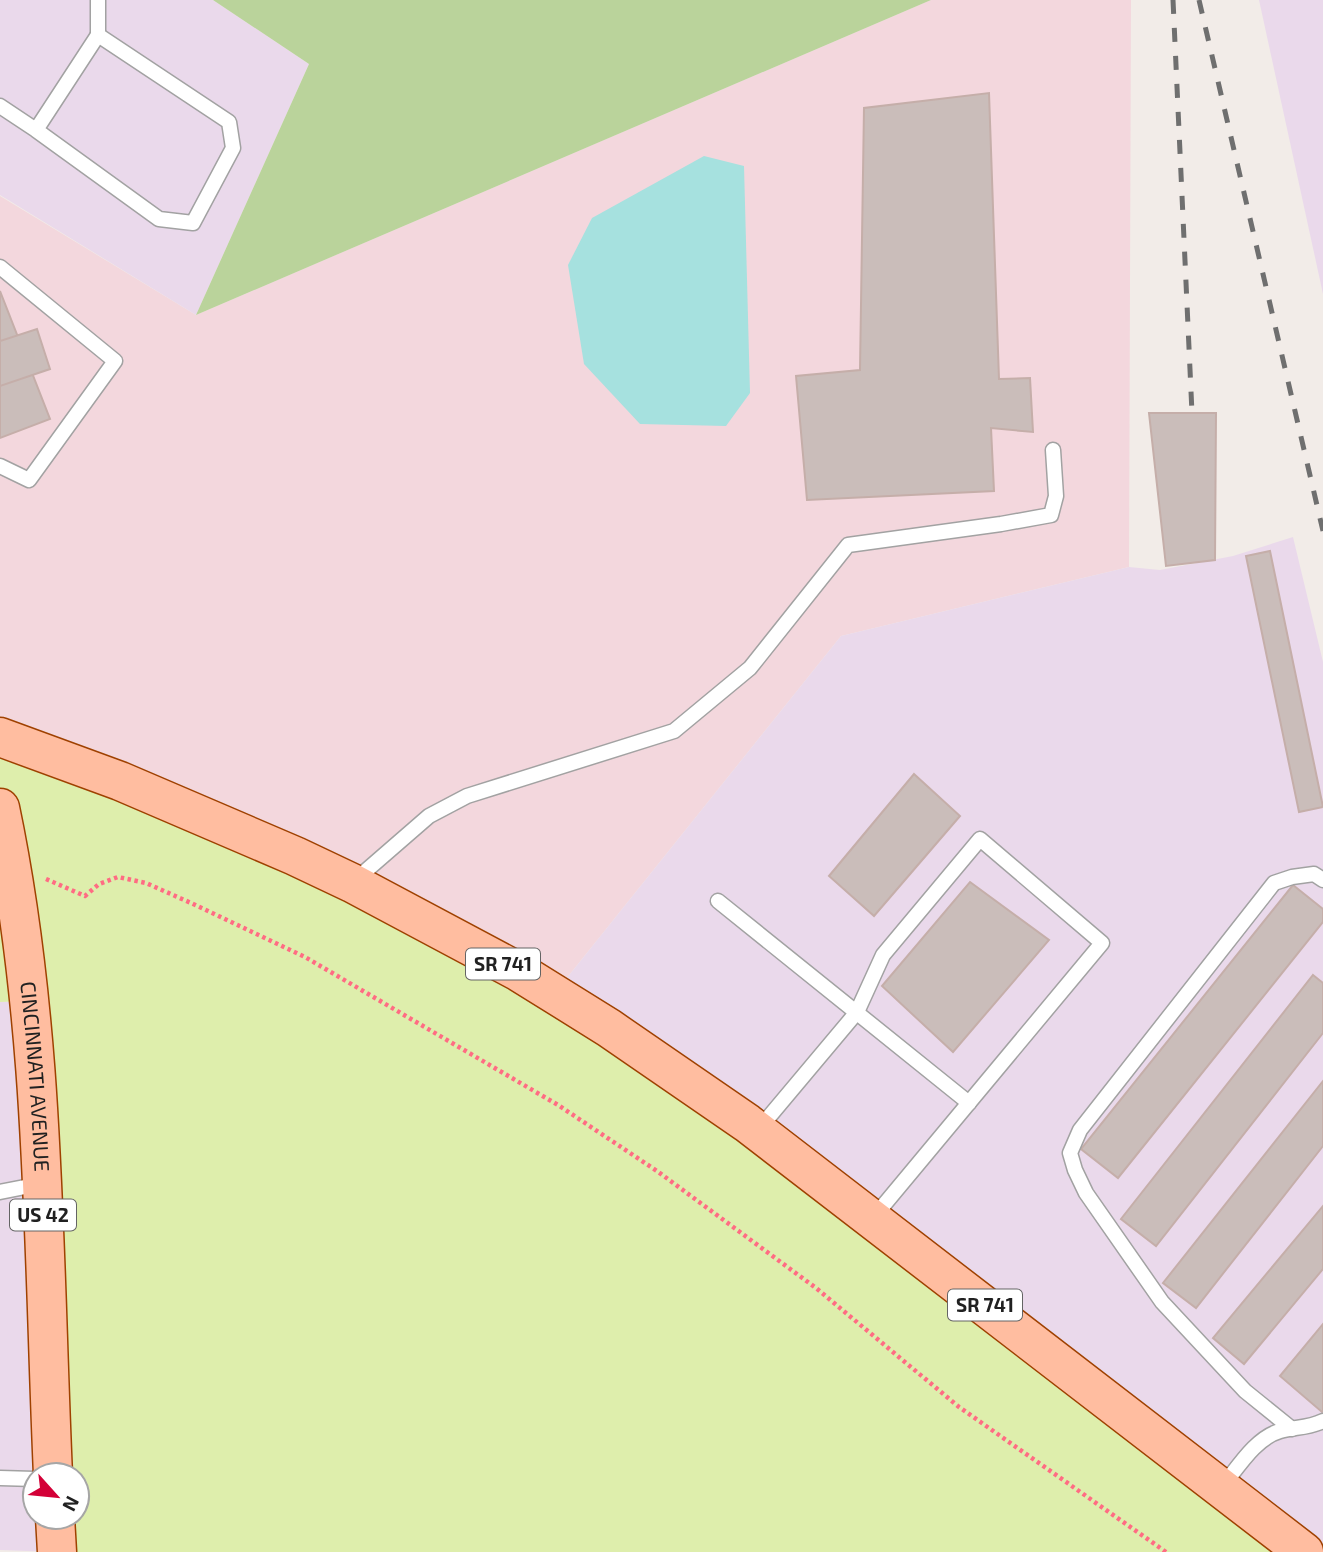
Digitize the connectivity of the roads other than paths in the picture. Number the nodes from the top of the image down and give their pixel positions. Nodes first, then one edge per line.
1 (98, 0) edge
2 (98, 35) junction
3 (0, 106) edge
4 (36, 130) junction
5 (0, 267) edge
6 (1053, 450) dead end
7 (0, 466) edge
8 (0, 737) edge
9 (0, 808) edge
10 (1323, 880) edge
11 (352, 883) junction
12 (718, 901) dead end
13 (857, 1012) junction
14 (969, 1103) junction
15 (757, 1131) junction
16 (42, 1184) junction
17 (0, 1192) edge
18 (872, 1219) junction
19 (1323, 1421) edge
20 (1292, 1429) junction
21 (52, 1461) edge
22 (0, 1478) edge
23 (21, 1479) edge
24 (1221, 1488) junction
25 (56, 1531) edge
26 (57, 1552) edge
27 (1304, 1552) edge

1 - 2 lane
2 - 4 lane
2 - 4 lane
3 - 4 lane
5 - 7 lane
6 - 11 lane
8 - 11 main road, SR 741
9 - 16 main road, CINCINNATI AVENUE / US 42
10 - 20 lane
11 - 15 main road, SR 741
12 - 13 lane
13 - 14 lane
13 - 14 lane
13 - 15 lane
14 - 18 lane
15 - 18 main road, SR 741
16 - 17 lane
16 - 21 main road, CINCINNATI AVENUE / US 42
18 - 24 main road, SR 741
19 - 20 lane
20 - 24 lane
22 - 23 lane
24 - 27 main road, SR 741
25 - 26 main road

